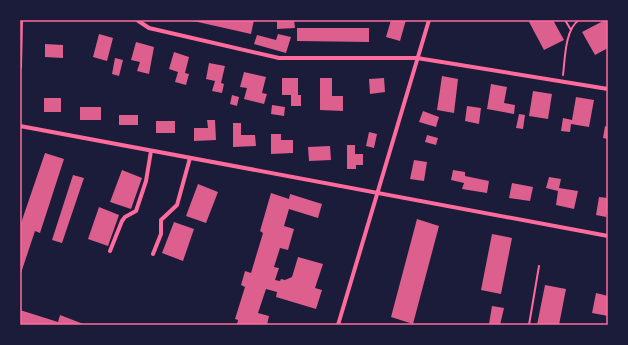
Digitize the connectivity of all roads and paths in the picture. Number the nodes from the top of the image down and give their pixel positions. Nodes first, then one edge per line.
1 (21, 20) edge
2 (137, 20) edge
3 (429, 20) edge
4 (565, 20) edge
5 (580, 20) edge
6 (571, 30) junction
7 (417, 58) junction
8 (20, 67) edge
9 (561, 82) junction
10 (608, 90) edge
11 (20, 126) edge
12 (151, 151) junction
13 (190, 158) junction
14 (378, 193) junction
15 (608, 236) edge
16 (110, 251) dead end
17 (153, 254) dead end
18 (539, 266) dead end
19 (338, 325) edge
20 (529, 325) edge

1 - 8 street
2 - 7 street
3 - 7 street
4 - 6 path
5 - 6 path
6 - 9 path
7 - 9 street
7 - 14 street
9 - 10 street
11 - 12 street
12 - 13 street
12 - 16 street
13 - 14 street
13 - 17 street
14 - 15 street
14 - 19 street
18 - 20 path

